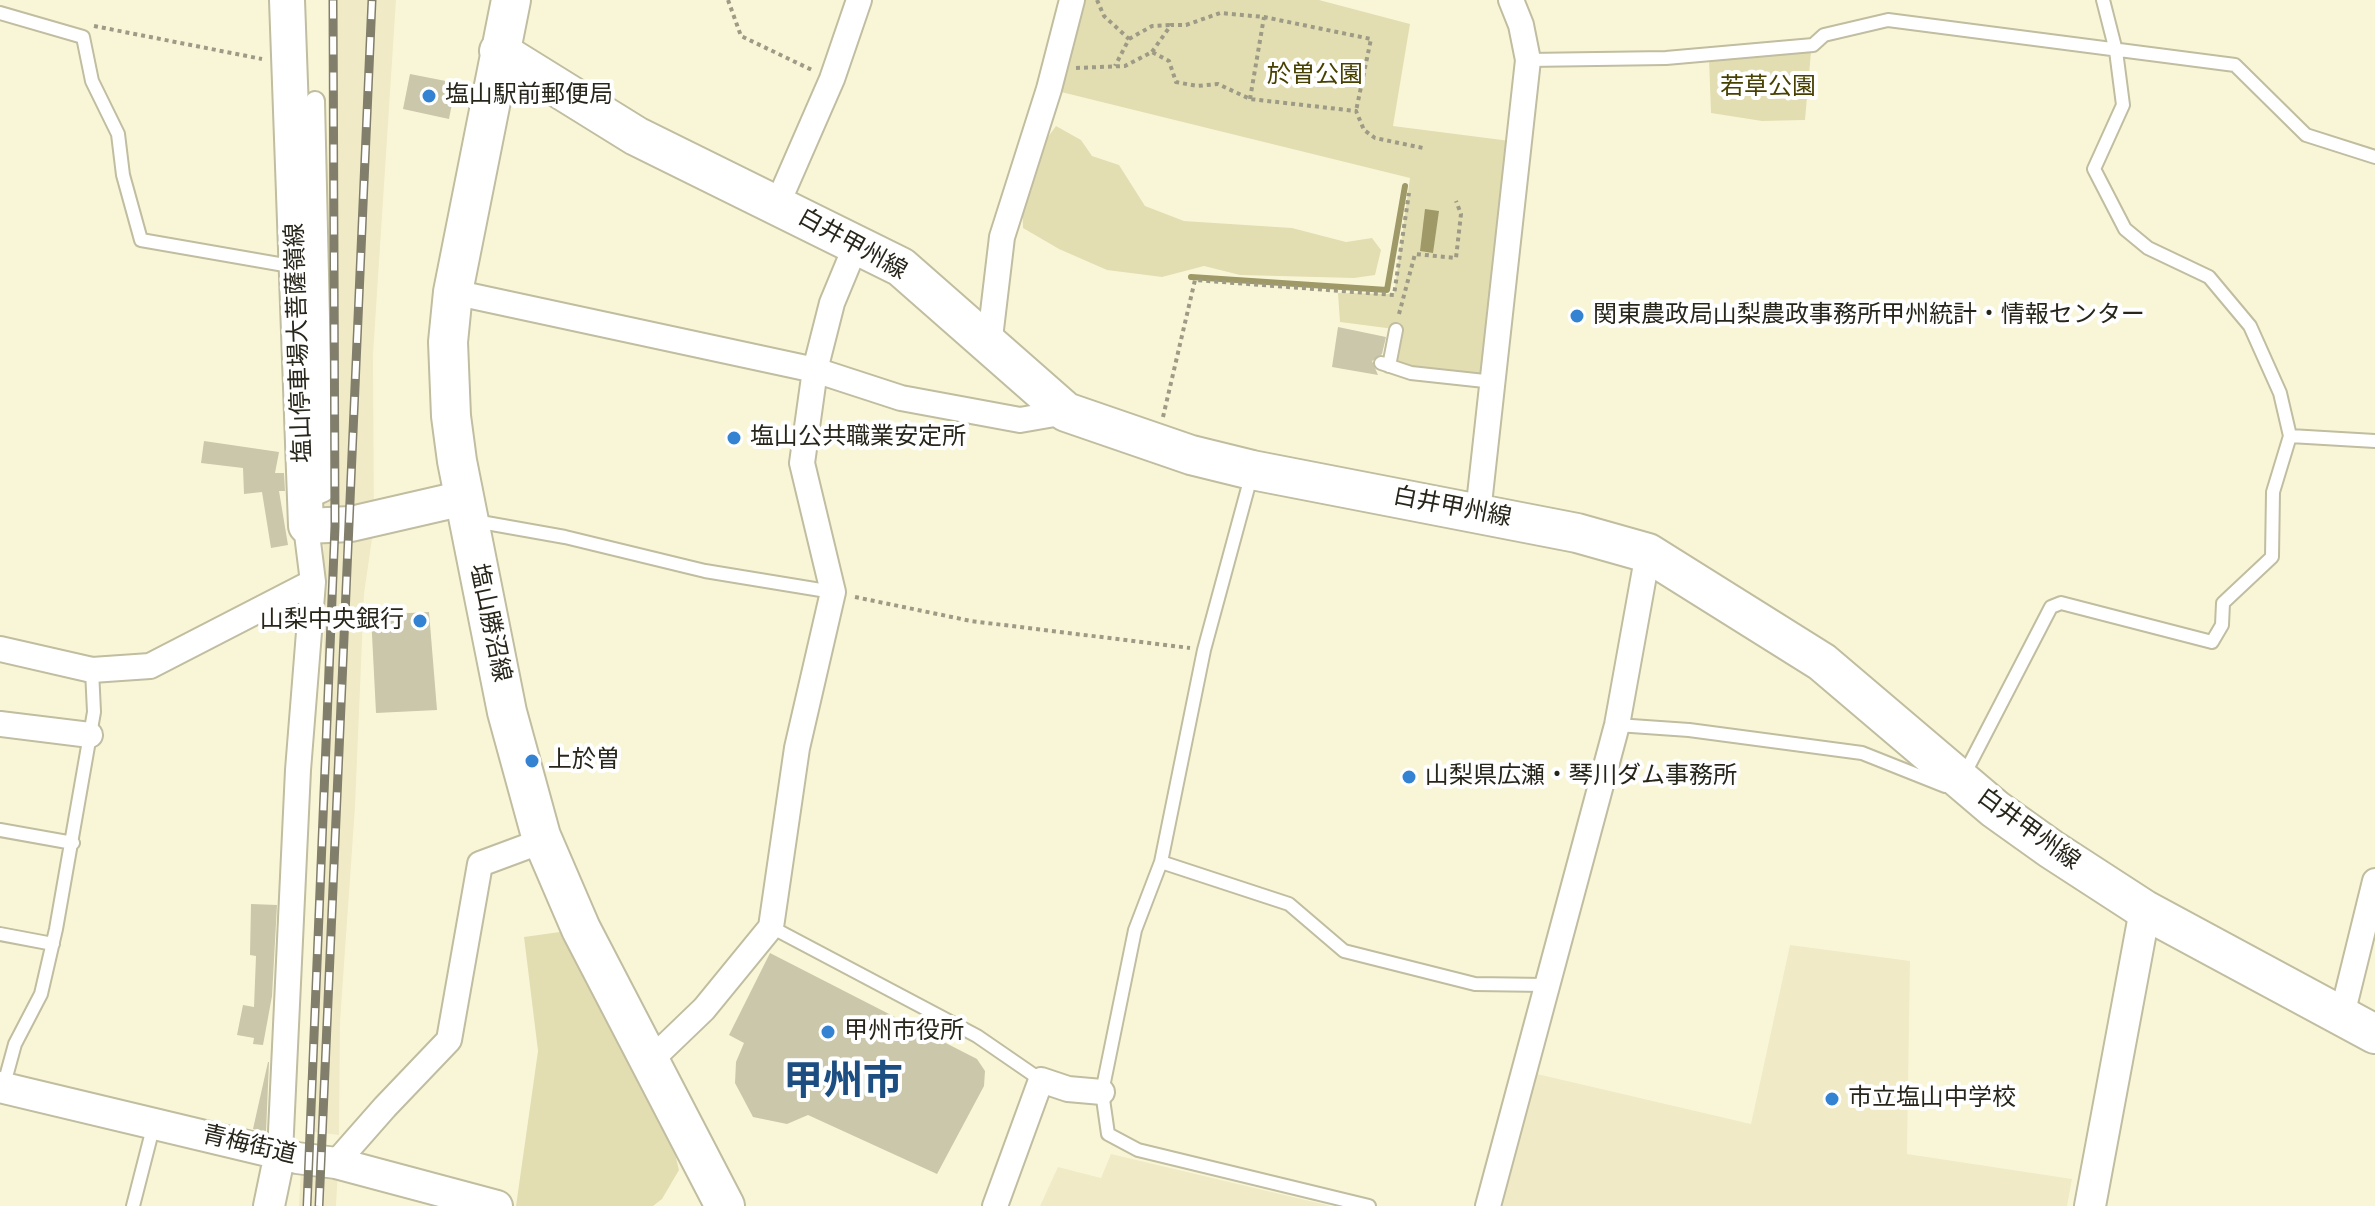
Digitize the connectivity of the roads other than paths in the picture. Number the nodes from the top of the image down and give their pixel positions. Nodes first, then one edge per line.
1 (287, 0) edge
2 (511, 0) edge
3 (859, 0) edge
4 (1072, 0) edge
5 (1511, 0) edge
6 (2103, 0) edge
7 (0, 13) edge
8 (499, 51) junction
9 (2116, 51) junction
10 (1528, 60) junction
11 (315, 101) dead end
12 (2375, 157) edge
13 (777, 205) junction
14 (856, 245) junction
15 (299, 267) junction
16 (453, 292) junction
17 (1396, 330) road end
18 (989, 346) junction
19 (815, 370) junction
20 (1494, 382) junction
21 (1066, 412) junction
22 (2290, 436) junction
23 (2375, 441) edge
24 (1252, 470) junction
25 (466, 509) junction
26 (305, 513) junction
27 (1478, 513) junction
28 (1648, 553) junction
29 (313, 582) junction
30 (833, 592) junction
31 (0, 649) edge
32 (92, 670) junction
33 (0, 724) edge
34 (1617, 725) junction
35 (90, 735) junction
36 (1962, 781) junction
37 (1995, 809) junction
38 (0, 830) edge
39 (542, 841) junction
40 (73, 843) junction
41 (1161, 862) junction
42 (2375, 881) edge
43 (2145, 910) junction
44 (771, 927) junction
45 (0, 934) edge
46 (53, 944) junction
47 (1545, 985) junction
48 (2342, 1015) junction
49 (2375, 1034) edge
50 (652, 1059) junction
51 (1041, 1080) junction
52 (1, 1088) edge
53 (1102, 1092) junction
54 (154, 1123) junction
55 (280, 1153) junction
56 (339, 1164) junction
57 (133, 1206) edge
58 (269, 1206) edge
59 (497, 1206) edge
60 (725, 1206) edge
61 (995, 1206) edge
62 (1369, 1206) edge
63 (1488, 1206) edge
64 (2090, 1206) edge

1 - 15 main road, 塩山停車場大菩薩嶺線
2 - 8 main road, 塩山勝沼線
3 - 13 street
4 - 18 street
5 - 10 street
6 - 9 lane
7 - 15 lane
8 - 13 main road, 白井甲州線
8 - 16 main road, 塩山勝沼線
9 - 10 lane
9 - 12 lane
9 - 22 lane
10 - 20 street
11 - 26 street
13 - 14 main road, 白井甲州線
14 - 18 main road, 白井甲州線
14 - 19 street
15 - 26 main road, 塩山停車場大菩薩嶺線
16 - 19 street
16 - 25 main road, 塩山勝沼線
17 - 20 lane
18 - 21 main road, 白井甲州線
19 - 21 street
19 - 30 street
20 - 27 street
21 - 24 main road, 白井甲州線
22 - 23 lane
22 - 36 lane
24 - 27 main road, 白井甲州線
24 - 41 lane
25 - 26 main road
25 - 30 lane
25 - 39 main road, 塩山勝沼線
26 - 29 street
27 - 28 main road, 白井甲州線
28 - 34 street
28 - 36 main road, 白井甲州線
29 - 32 street
29 - 55 street
30 - 44 street
31 - 32 street
32 - 35 lane
33 - 35 street
34 - 37 lane
34 - 47 street
35 - 40 lane
36 - 37 main road, 白井甲州線
37 - 43 main road, 白井甲州線
38 - 40 lane
39 - 50 main road, 塩山勝沼線
39 - 56 street
40 - 46 lane
41 - 47 lane
41 - 53 lane
42 - 48 street
43 - 48 main road, 白井甲州線
43 - 64 street
44 - 50 street
44 - 51 lane
45 - 46 lane
46 - 52 lane
47 - 63 street
48 - 49 main road, 白井甲州線
50 - 60 main road, 塩山勝沼線
51 - 53 street
51 - 61 street
52 - 54 street, 青梅街道
53 - 62 lane
54 - 55 street, 青梅街道
54 - 57 lane
55 - 56 street, 青梅街道
55 - 58 street
56 - 59 street, 青梅街道

